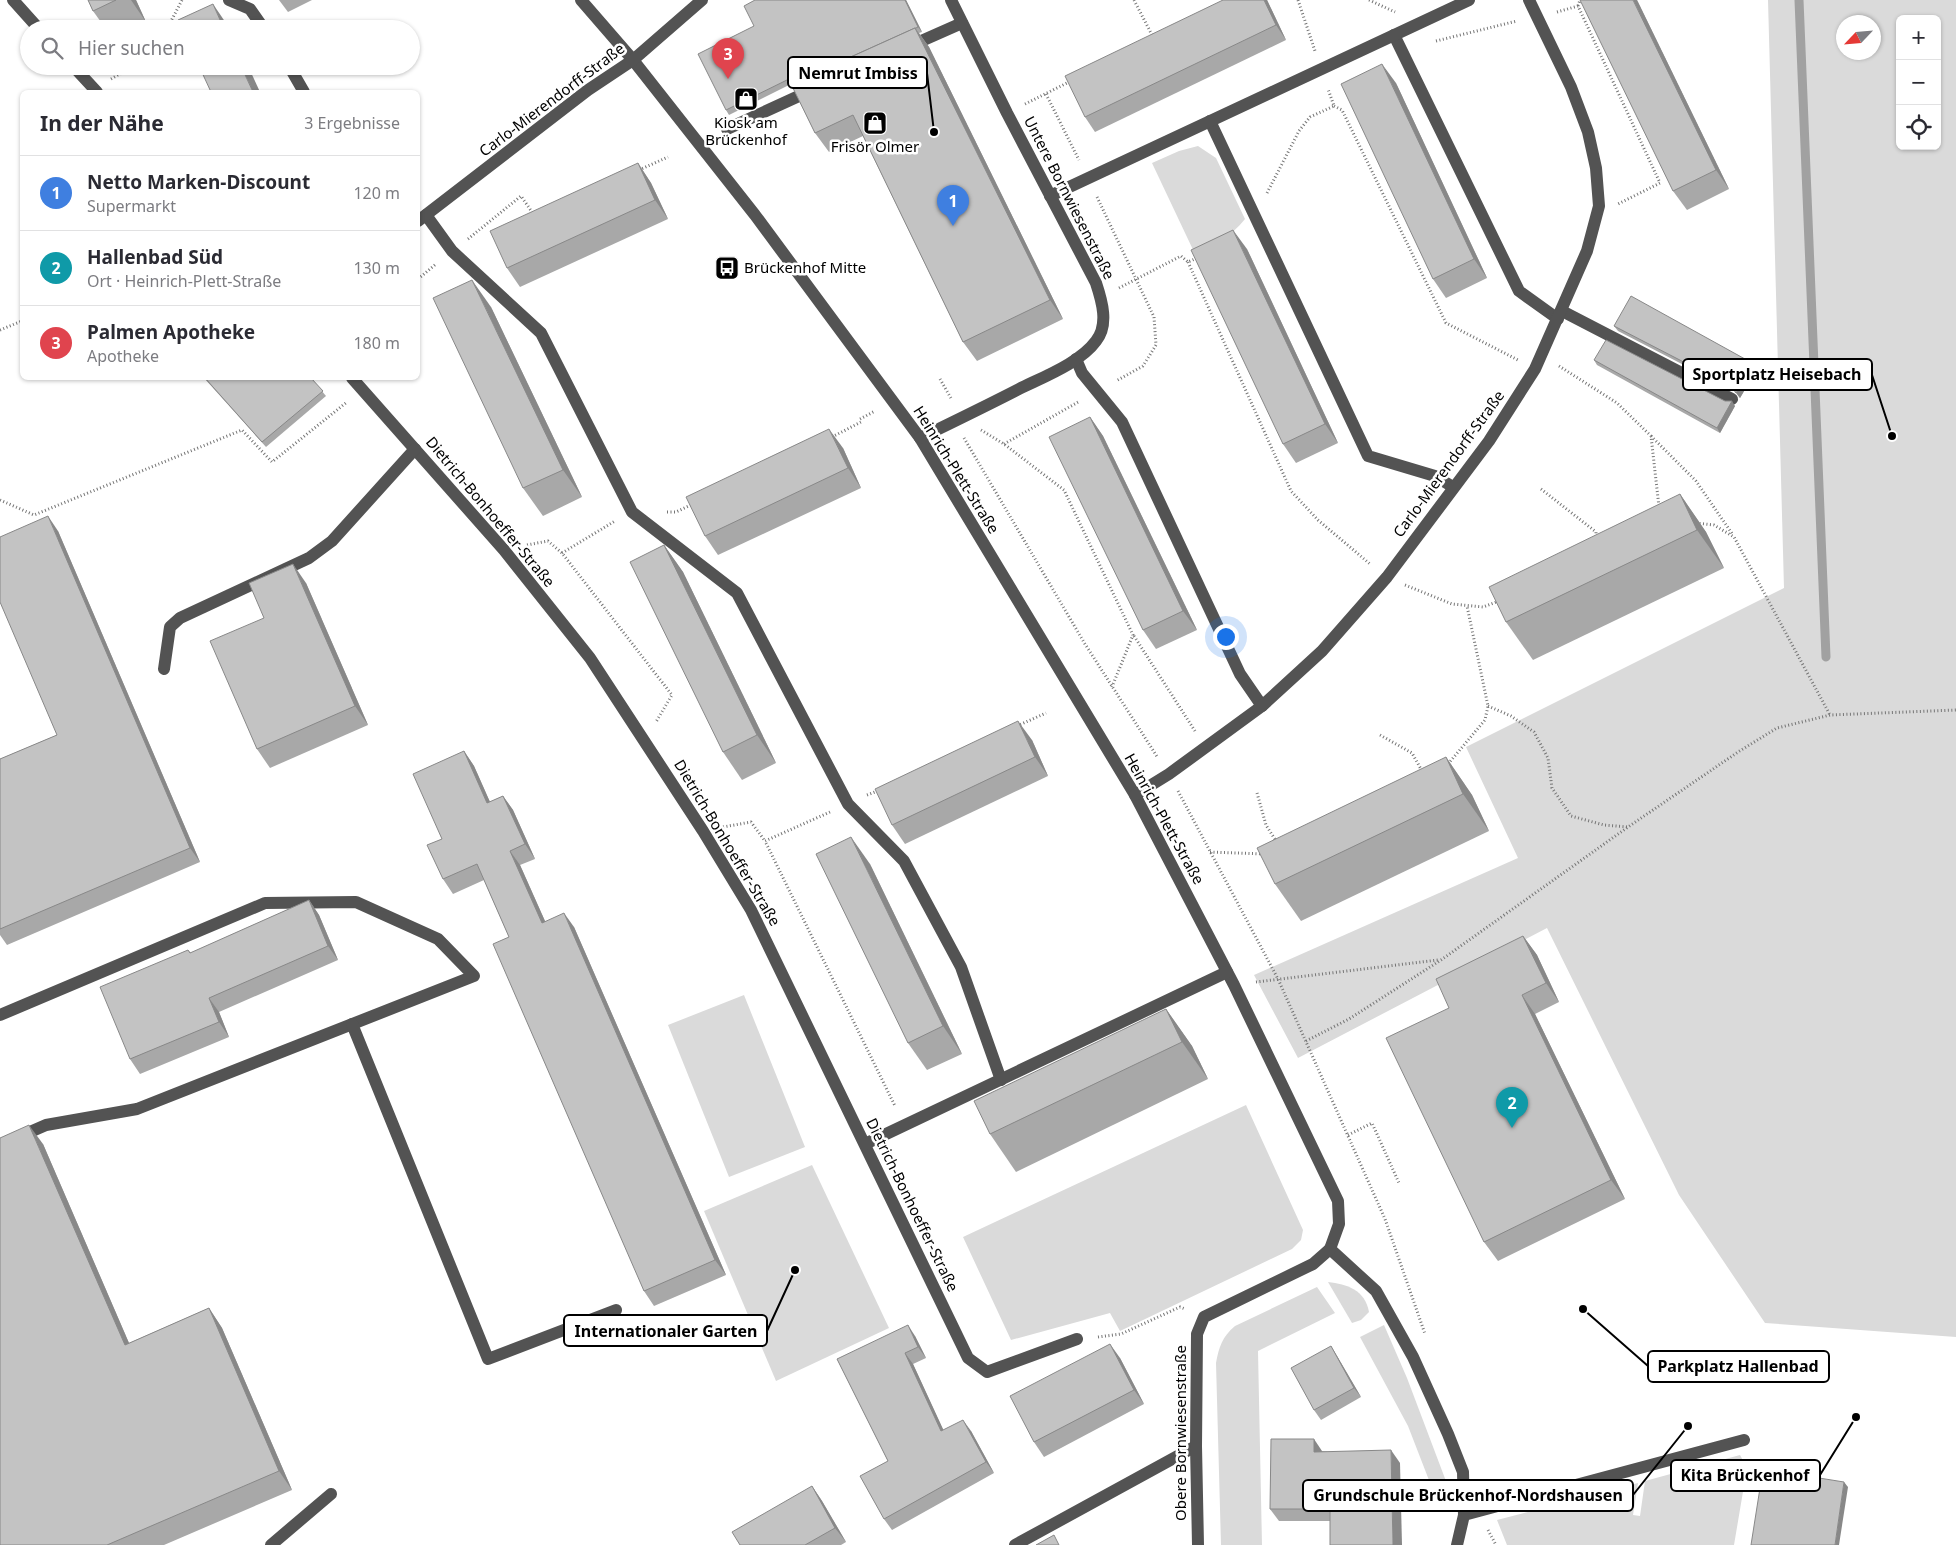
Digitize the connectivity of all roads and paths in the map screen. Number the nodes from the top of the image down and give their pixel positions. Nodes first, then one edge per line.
1 (14, 0) edge
2 (182, 0) edge
3 (229, 0) edge
4 (581, 0) edge
5 (702, 0) edge
6 (951, 0) edge
7 (1134, 0) edge
8 (1298, 0) edge
9 (1469, 0) edge
10 (1529, 0) edge
11 (1580, 0) edge
12 (1578, 6) dead end
13 (31, 20) edge
14 (172, 20) edge
15 (258, 20) edge
16 (962, 23) junction
17 (1162, 34) edge
18 (1394, 35) junction
19 (1154, 38) junction
20 (1145, 42) edge
21 (900, 50) edge
22 (633, 60) junction
23 (1321, 69) junction
24 (81, 75) edge
25 (294, 75) edge
26 (1079, 76) edge
27 (821, 86) edge
28 (1328, 89) dead end
29 (95, 90) edge
30 (303, 90) edge
31 (1334, 106) dead end
32 (1007, 114) junction
33 (1210, 121) junction
34 (726, 129) dead end
35 (668, 157) dead end
36 (636, 172) edge
37 (1050, 196) junction
38 (422, 218) edge
39 (536, 218) edge
40 (452, 251) junction
41 (420, 277) edge
42 (1560, 315) junction
43 (20, 322) edge
44 (0, 330) edge
45 (1076, 359) junction
46 (1535, 369) junction
47 (354, 380) edge
48 (362, 390) junction
49 (1732, 399) edge
50 (862, 422) dead end
51 (978, 429) dead end
52 (970, 432) dead end
53 (1651, 436) dead end
54 (920, 438) junction
55 (826, 439) edge
56 (415, 449) junction
57 (1453, 487) junction
58 (1541, 489) dead end
59 (0, 500) edge
60 (701, 500) edge
61 (632, 512) junction
62 (1692, 522) edge
63 (1734, 537) junction
64 (1596, 541) edge
65 (504, 550) junction
66 (562, 553) junction
67 (1467, 606) dead end
68 (1133, 635) junction
69 (164, 669) dead end
70 (1112, 687) junction
71 (1262, 706) junction
72 (1488, 706) junction
73 (1956, 710) edge
74 (1046, 713) dead end
75 (1830, 715) junction
76 (1010, 729) edge
77 (1380, 735) dead end
78 (645, 742) junction
79 (1206, 748) junction
80 (1442, 772) edge
81 (1169, 774) junction
82 (1425, 778) edge
83 (883, 788) edge
84 (1257, 793) dead end
85 (1135, 795) junction
86 (848, 804) junction
87 (1628, 827) junction
88 (703, 832) junction
89 (765, 841) junction
90 (1280, 848) edge
91 (1210, 852) junction
92 (1266, 854) edge
93 (1441, 960) junction
94 (1227, 972) junction
95 (1278, 979) junction
96 (1234, 985) junction
97 (0, 1015) edge
98 (352, 1024) junction
99 (1306, 1041) junction
100 (1001, 1080) junction
101 (904, 1126) junction
102 (1348, 1135) junction
103 (865, 1144) junction
104 (0, 1145) edge
105 (1400, 1183) dead end
106 (1330, 1249) junction
107 (616, 1310) dead end
108 (1204, 1317) junction
109 (1077, 1339) joint
110 (1414, 1357) junction
111 (1744, 1440) dead end
112 (1196, 1446) junction
113 (331, 1494) dead end
114 (1464, 1516) junction
115 (271, 1545) edge
116 (1015, 1545) edge
117 (1198, 1545) edge
118 (1457, 1545) edge

1 - 13 street
2 - 14 path
3 - 15 street
4 - 22 street, Heinrich-Plett-Straße
5 - 22 street, Carlo-Mierendorff-Straße
6 - 16 street, Untere Bornwiesenstraße
7 - 19 path
8 - 23 path
9 - 18 street
10 - 42 street, Carlo-Mierendorff-Straße
11 - 12 path
16 - 21 street
16 - 32 street, Untere Bornwiesenstraße
17 - 19 path
18 - 23 street
18 - 42 street
19 - 20 path
22 - 38 street, Carlo-Mierendorff-Straße
22 - 54 street, Heinrich-Plett-Straße
23 - 28 path
23 - 33 street
24 - 29 street
25 - 30 street
26 - 32 path
27 - 34 street
31 - 46 path
32 - 37 street, Untere Bornwiesenstraße
33 - 37 street
33 - 57 street
35 - 36 path
37 - 45 street, Untere Bornwiesenstraße
38 - 40 street
39 - 40 path
40 - 41 path
40 - 61 street
42 - 46 street, Carlo-Mierendorff-Straße
42 - 49 street
43 - 44 path
45 - 54 street, Untere Bornwiesenstraße
45 - 71 street
46 - 57 street, Carlo-Mierendorff-Straße
47 - 48 street, Dietrich-Bonhoeffer-Straße
48 - 56 street, Dietrich-Bonhoeffer-Straße
48 - 59 path
50 - 55 path
51 - 68 path
52 - 70 path
53 - 63 path
54 - 85 street, Heinrich-Plett-Straße
56 - 65 street, Dietrich-Bonhoeffer-Straße
56 - 69 street
57 - 71 street, Carlo-Mierendorff-Straße
58 - 64 path
60 - 61 path
61 - 66 path
61 - 86 street
62 - 63 path
63 - 75 path
65 - 66 path
65 - 78 street, Dietrich-Bonhoeffer-Straße
66 - 78 path
67 - 72 path
68 - 70 path
68 - 79 path
70 - 81 path
71 - 79 street, Carlo-Mierendorff-Straße
72 - 80 path
72 - 87 path
73 - 75 path
74 - 76 path
75 - 87 path
77 - 82 path
78 - 88 street, Dietrich-Bonhoeffer-Straße
79 - 81 street, Carlo-Mierendorff-Straße
81 - 85 street, Carlo-Mierendorff-Straße
81 - 91 path
83 - 86 path
84 - 90 path
85 - 94 street, Heinrich-Plett-Straße
86 - 89 path
86 - 100 street
87 - 93 path
88 - 89 path
88 - 103 street, Dietrich-Bonhoeffer-Straße
89 - 101 path
91 - 92 path
91 - 95 path
93 - 95 path
93 - 99 path
94 - 96 street, Heinrich-Plett-Straße
94 - 100 street
95 - 96 path
95 - 99 path
96 - 106 street, Heinrich-Plett-Straße
97 - 98 street
98 - 104 street
98 - 107 street
99 - 102 path
100 - 101 street
101 - 103 street
102 - 105 path
102 - 110 path
103 - 109 street, Dietrich-Bonhoeffer-Straße
106 - 108 street
106 - 110 street
108 - 109 path
108 - 112 street, Obere Bornwiesenstraße
110 - 114 street
111 - 114 street
112 - 116 street
112 - 117 street, Obere Bornwiesenstraße
113 - 115 street
114 - 118 street

